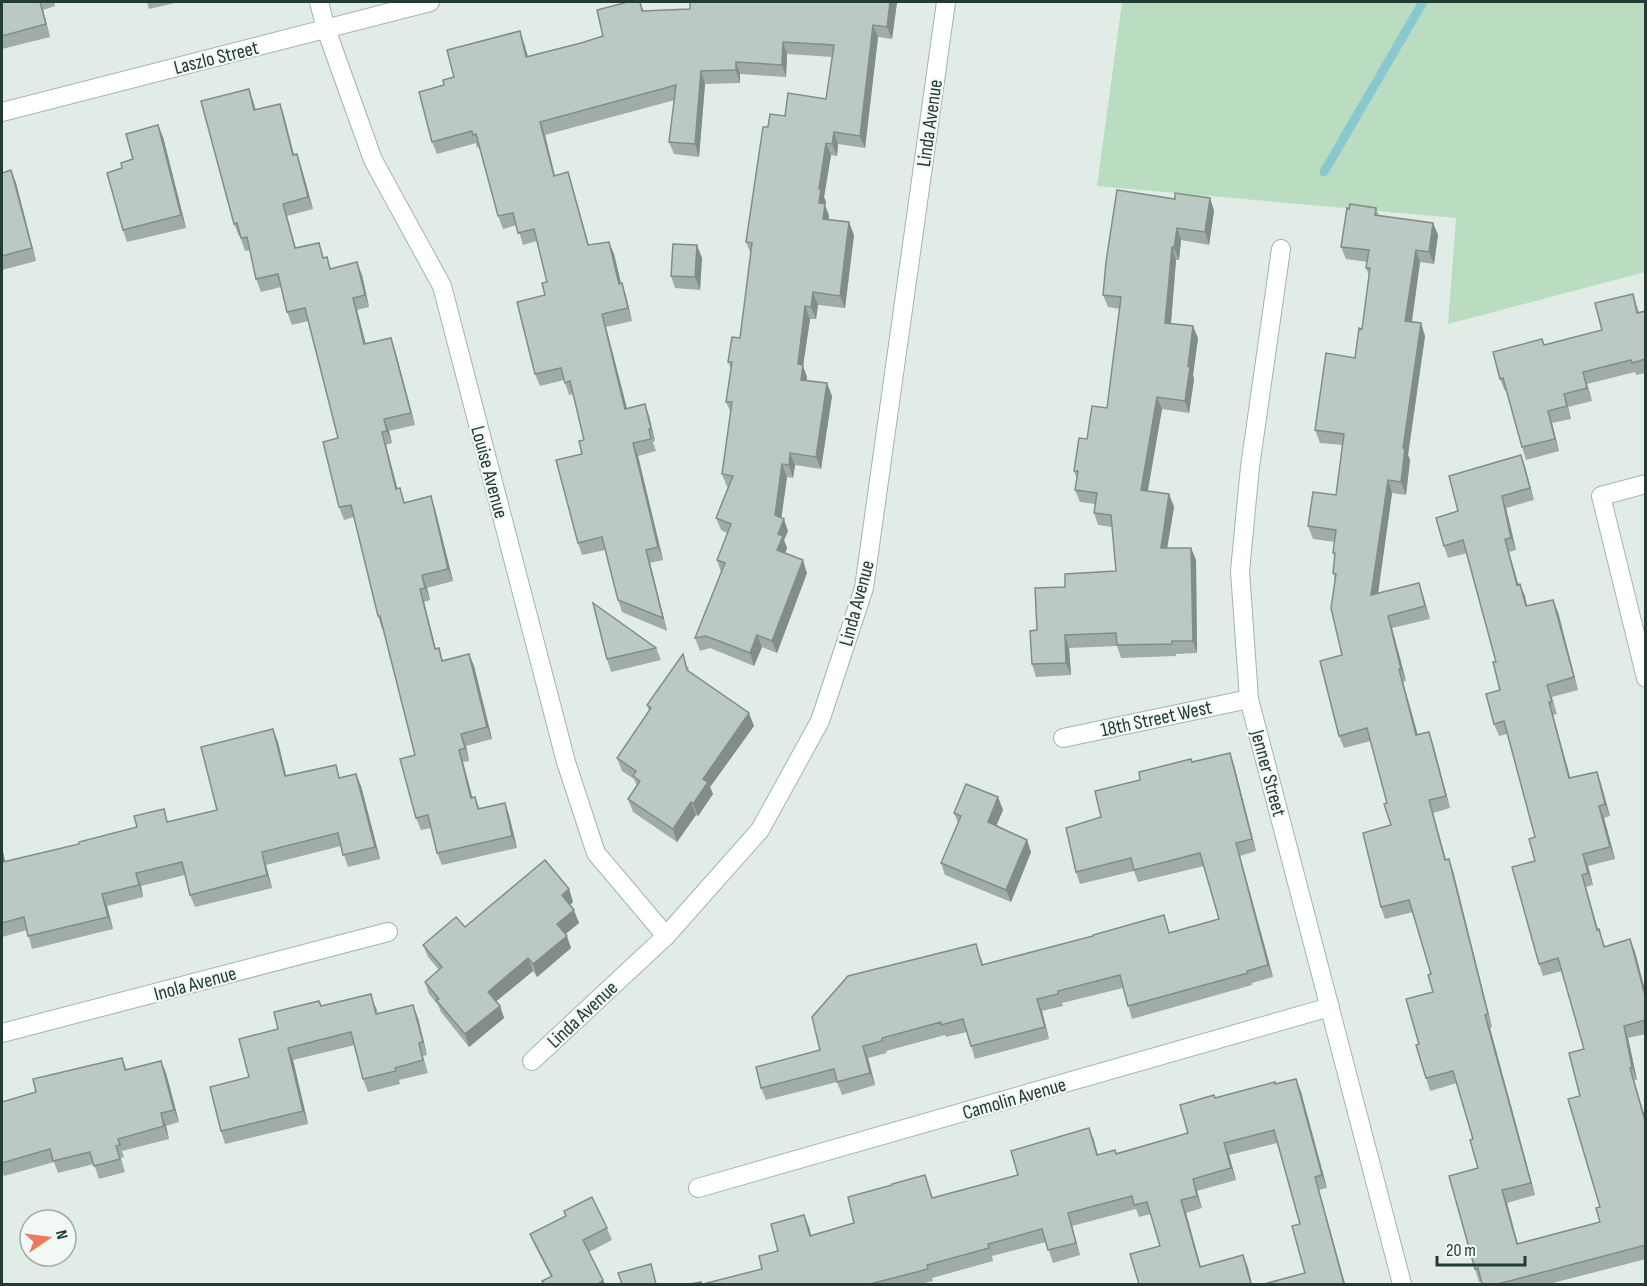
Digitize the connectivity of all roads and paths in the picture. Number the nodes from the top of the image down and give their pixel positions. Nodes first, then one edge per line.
1 (319, 2) edge
2 (430, 2) edge
3 (946, 2) edge
4 (326, 29) junction
5 (2, 112) edge
6 (1281, 249) dead end
7 (1646, 484) edge
8 (1646, 678) edge
9 (1249, 699) junction
10 (1063, 738) dead end
11 (388, 932) dead end
12 (666, 936) junction
13 (1330, 1007) junction
14 (2, 1033) edge
15 (532, 1061) dead end
16 (698, 1188) dead end
17 (1402, 1284) edge

1 - 4 street, Louise Avenue
2 - 4 street, Laszlo Street
3 - 12 street, Linda Avenue
4 - 5 street, Laszlo Street
4 - 12 street, Louise Avenue
6 - 9 street, Jenner Street
7 - 8 street
9 - 10 street, 18th Street West
9 - 13 street, Jenner Street
11 - 14 street, Inola Avenue
12 - 15 street, Linda Avenue
13 - 16 street, Camolin Avenue
13 - 17 street, Jenner Street

